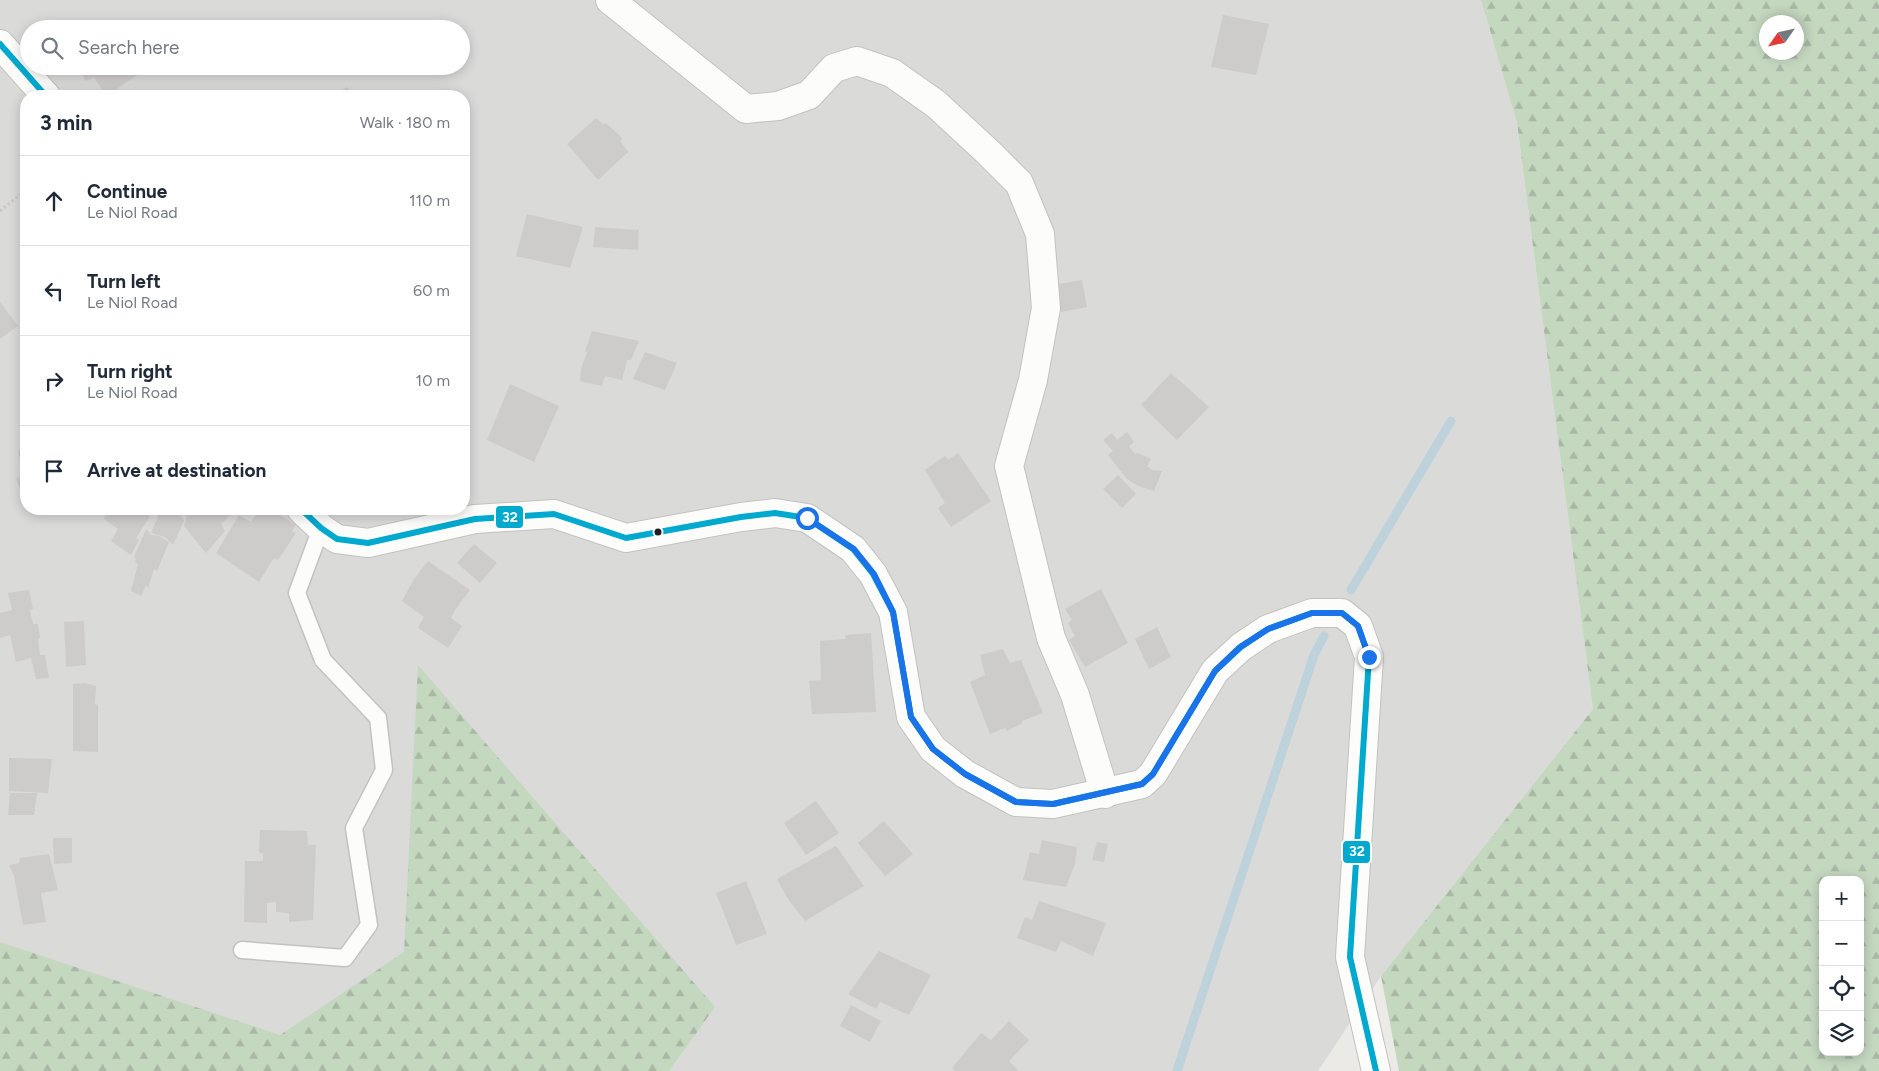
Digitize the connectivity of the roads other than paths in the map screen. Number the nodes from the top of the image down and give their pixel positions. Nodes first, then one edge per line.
1 (610, 0) edge
2 (0, 44) edge
3 (20, 67) edge
4 (27, 75) edge
5 (41, 90) edge
6 (307, 515) edge
7 (321, 528) junction
8 (1105, 794) junction
9 (242, 950) dead end
10 (1376, 1071) edge

1 - 8 street
2 - 3 street
4 - 5 street
6 - 7 street
7 - 8 street
7 - 9 lane
8 - 10 street

